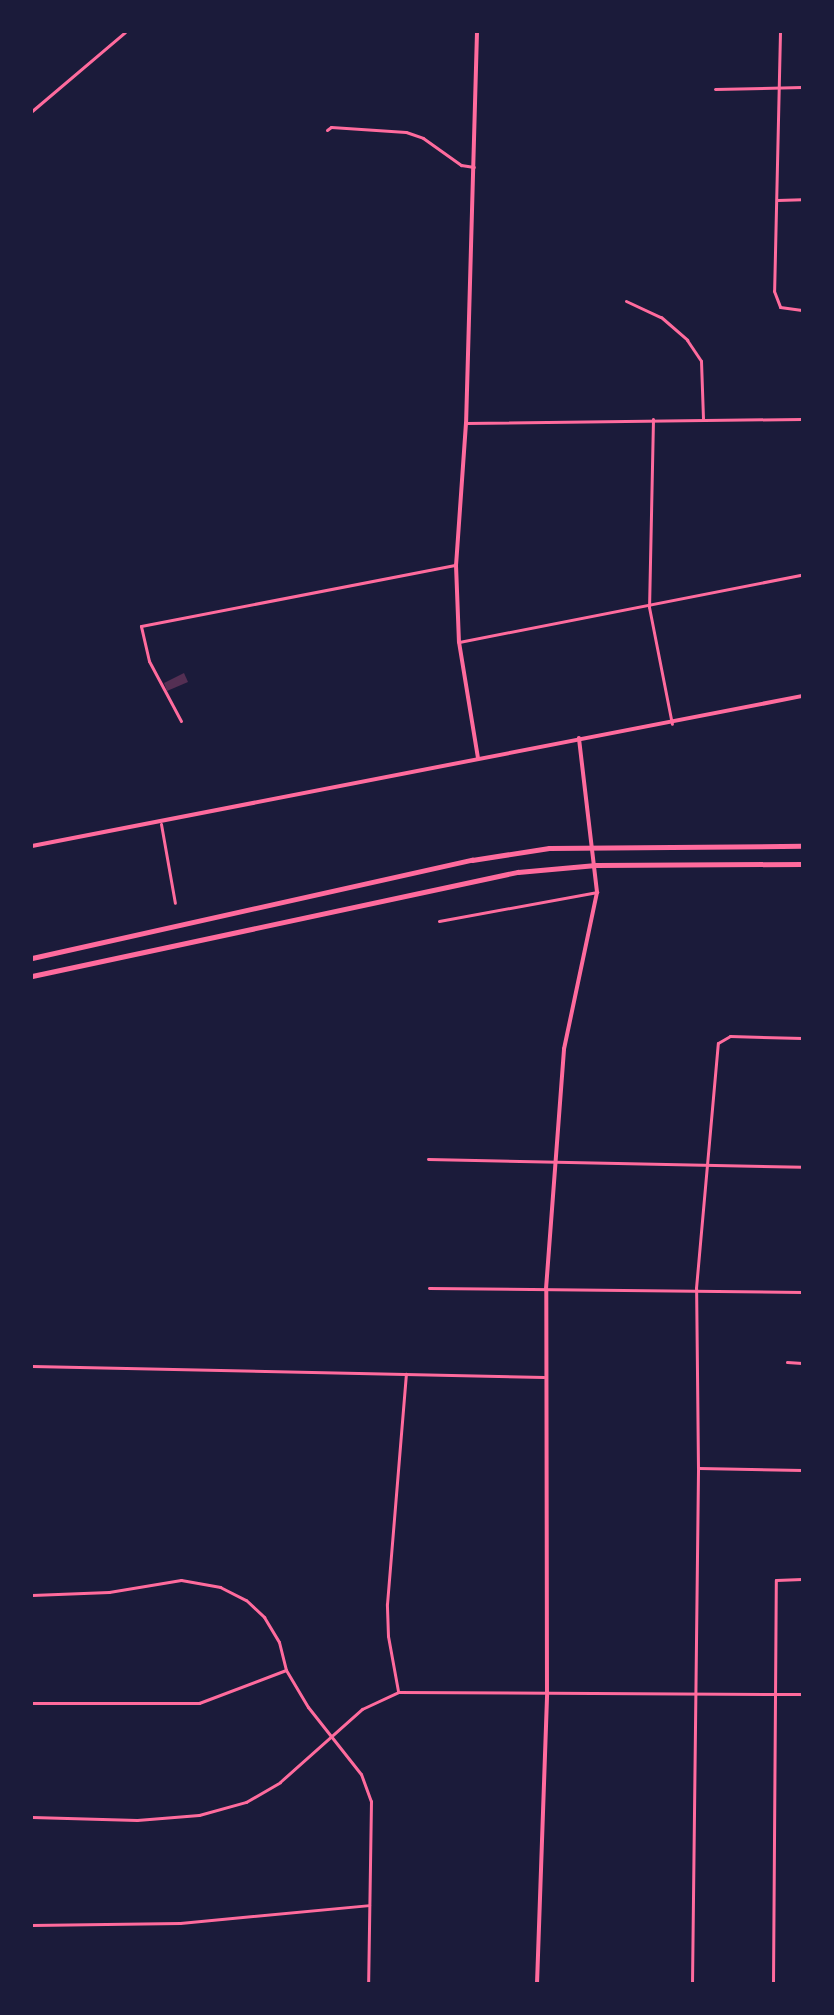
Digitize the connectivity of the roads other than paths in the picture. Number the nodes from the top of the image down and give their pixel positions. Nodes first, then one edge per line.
1 (125, 32) edge
2 (477, 32) edge
3 (780, 32) edge
4 (802, 87) edge
5 (715, 88) dead end
6 (778, 88) junction
7 (32, 111) edge
8 (327, 130) dead end
9 (474, 167) junction
10 (777, 200) junction
11 (802, 200) edge
12 (626, 302) dead end
13 (802, 310) edge
14 (653, 419) junction
15 (703, 419) junction
16 (802, 419) edge
17 (466, 423) junction
18 (456, 565) junction
19 (802, 575) edge
20 (648, 607) junction
21 (459, 642) junction
22 (802, 696) edge
23 (181, 721) dead end
24 (672, 724) junction
25 (579, 738) junction
26 (478, 758) junction
27 (160, 824) junction
28 (594, 845) junction
29 (32, 846) edge
30 (802, 846) edge
31 (802, 864) edge
32 (596, 865) junction
33 (597, 892) junction
34 (175, 903) dead end
35 (439, 921) dead end
36 (32, 958) edge
37 (32, 976) edge
38 (802, 1038) edge
39 (428, 1159) dead end
40 (555, 1161) junction
41 (708, 1165) junction
42 (802, 1167) edge
43 (429, 1288) dead end
44 (696, 1288) junction
45 (546, 1289) junction
46 (802, 1292) edge
47 (787, 1362) dead end
48 (802, 1363) edge
49 (32, 1366) edge
50 (406, 1374) junction
51 (544, 1377) junction
52 (699, 1468) junction
53 (802, 1470) edge
54 (802, 1579) edge
55 (32, 1595) edge
56 (286, 1670) junction
57 (398, 1692) junction
58 (547, 1692) junction
59 (777, 1694) junction
60 (802, 1694) edge
61 (695, 1695) junction
62 (32, 1703) edge
63 (333, 1736) junction
64 (32, 1817) edge
65 (369, 1905) junction
66 (32, 1925) edge
67 (368, 1983) edge
68 (537, 1983) edge
69 (692, 1983) edge
70 (773, 1983) edge

1 - 7 street
2 - 9 street
3 - 6 street
4 - 6 street
5 - 6 street
6 - 10 street
8 - 9 street
9 - 17 street
10 - 11 street
10 - 13 street
12 - 15 street
14 - 15 street
14 - 17 street
14 - 20 street
15 - 16 street
17 - 18 street
18 - 21 street
18 - 23 street
19 - 20 street
20 - 21 street
20 - 24 street
21 - 26 street
22 - 24 street
24 - 25 street
25 - 26 street
25 - 28 street
26 - 27 street
27 - 29 street
27 - 34 street
28 - 30 main road
28 - 32 street
28 - 36 main road
31 - 32 main road
32 - 33 street
32 - 37 main road
33 - 35 street
33 - 40 street
38 - 41 street
39 - 40 street
40 - 41 street
40 - 45 street
41 - 42 street
41 - 44 street
43 - 45 street
44 - 45 street
44 - 46 street
44 - 52 street
45 - 51 street
47 - 48 street
49 - 50 street
50 - 51 street
50 - 57 street
51 - 58 street
52 - 53 street
52 - 61 street
54 - 59 street
55 - 56 street
56 - 62 street
56 - 63 street
57 - 58 street
57 - 63 street
58 - 61 street
58 - 68 street
59 - 60 street
59 - 61 street
59 - 70 street
61 - 69 street
63 - 64 street
63 - 65 street
65 - 66 street
65 - 67 street

